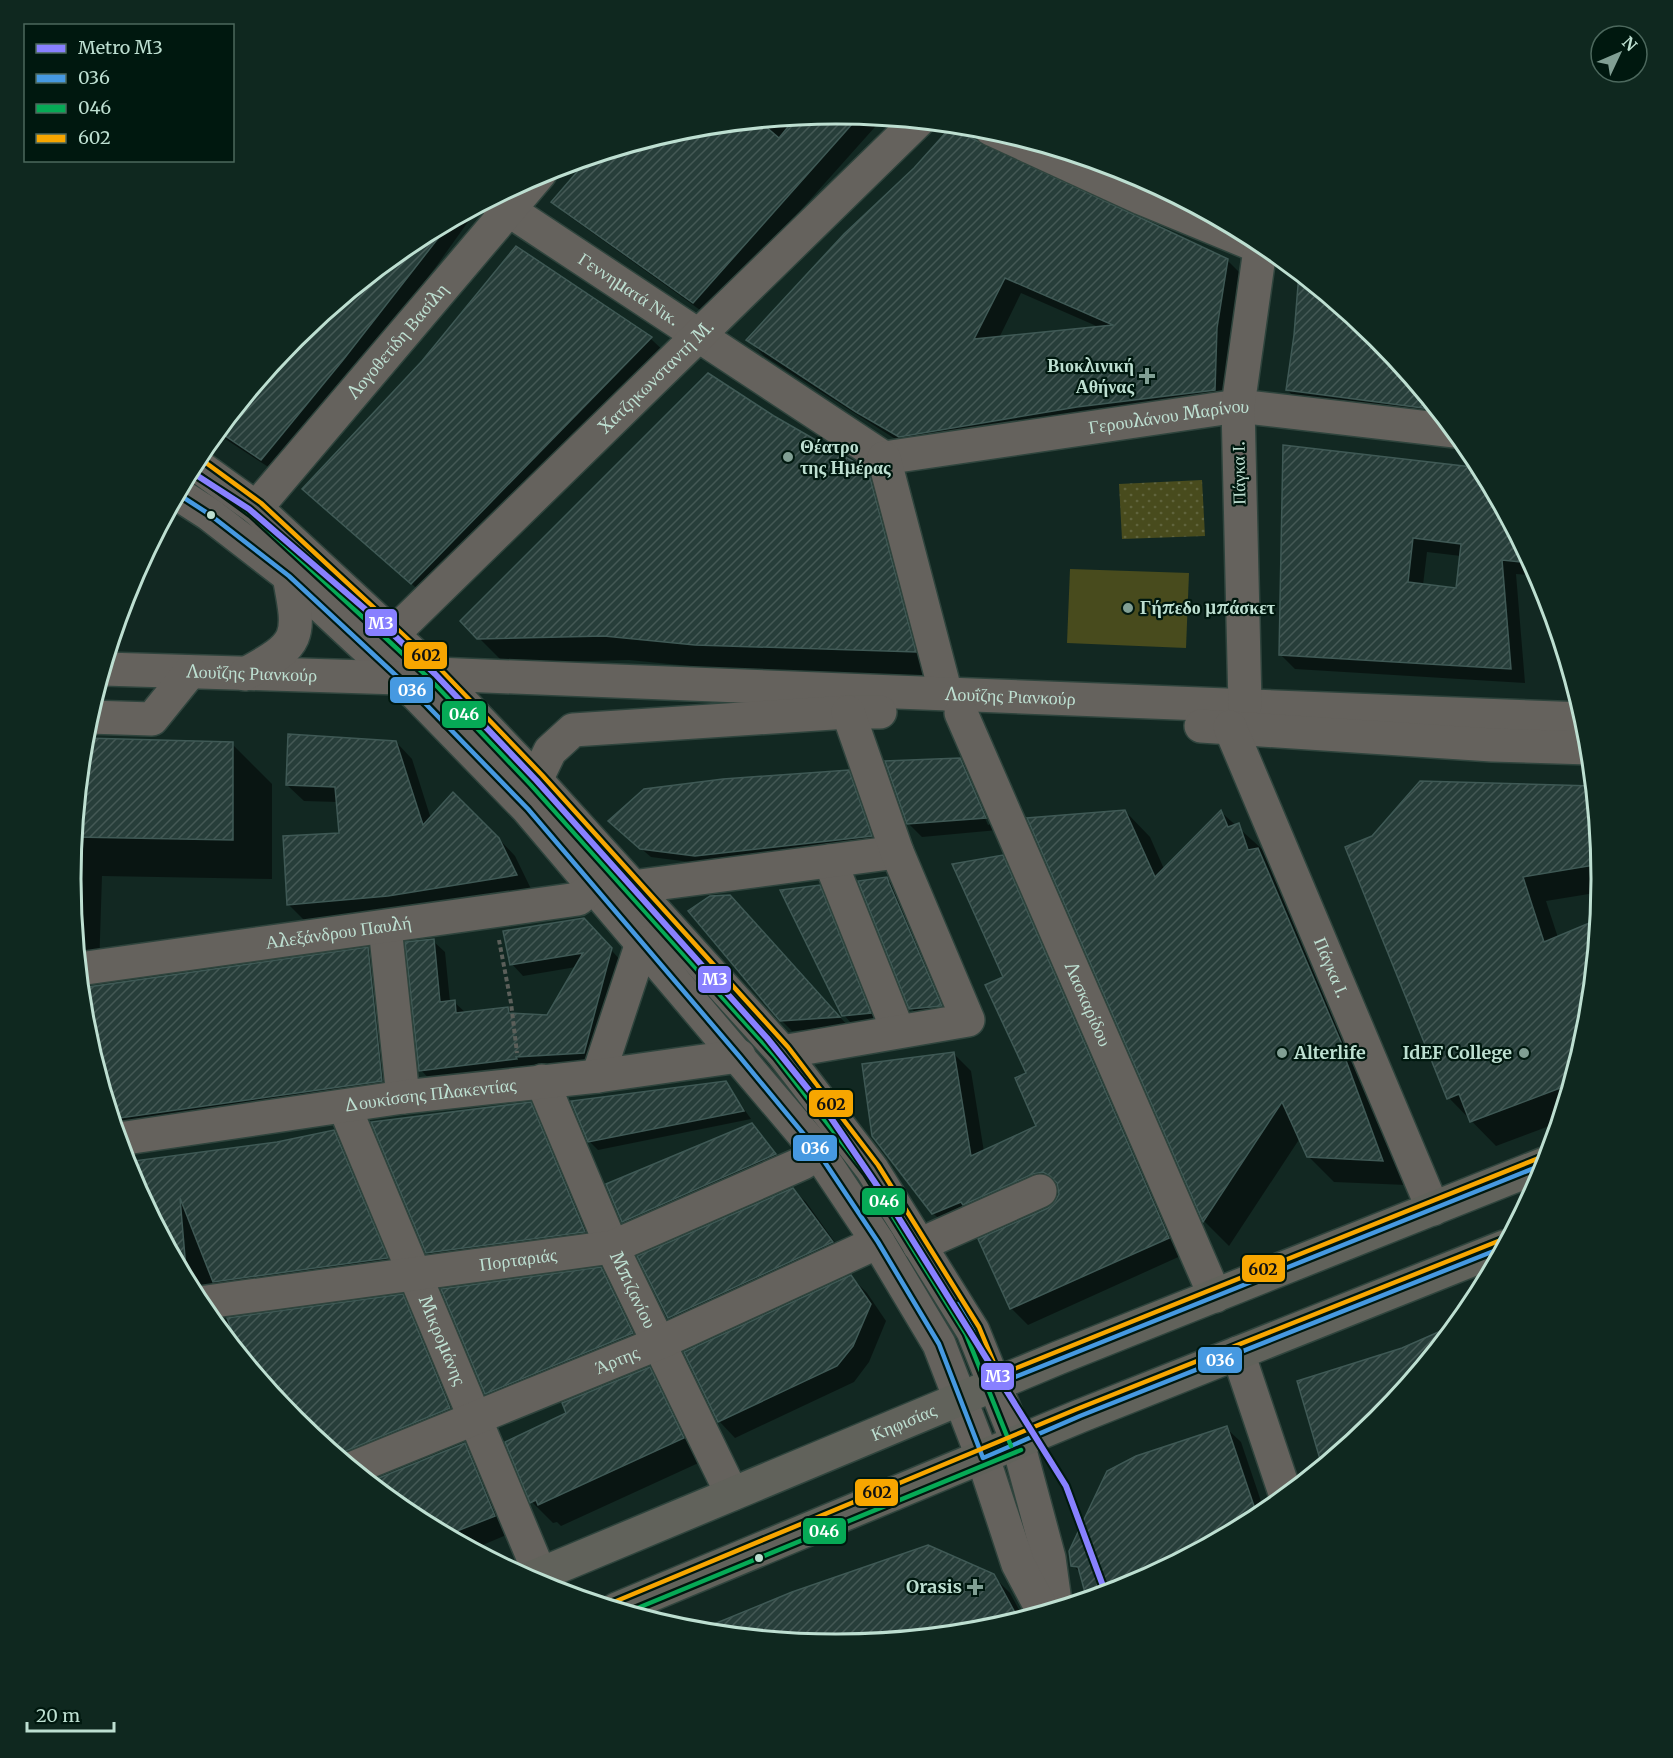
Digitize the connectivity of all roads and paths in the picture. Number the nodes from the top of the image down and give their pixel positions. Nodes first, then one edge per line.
1 (911, 128) edge
2 (1091, 168) edge
3 (1146, 190) edge
4 (500, 204) edge
5 (1179, 206) edge
6 (1260, 254) edge
7 (698, 335) junction
8 (1238, 406) junction
9 (1444, 430) edge
10 (884, 458) junction
11 (202, 469) edge
12 (184, 498) edge
13 (256, 508) junction
14 (289, 576) junction
15 (393, 634) junction
16 (111, 669) edge
17 (190, 672) junction
18 (245, 674) junction
19 (435, 674) junction
20 (400, 678) junction
21 (954, 703) junction
22 (848, 712) junction
23 (1237, 716) junction
24 (99, 717) edge
25 (1574, 718) edge
26 (1580, 747) edge
27 (536, 780) junction
28 (897, 852) junction
29 (830, 861) junction
30 (595, 885) junction
31 (632, 887) junction
32 (493, 911) junction
33 (385, 927) junction
34 (642, 943) junction
35 (86, 968) edge
36 (898, 1031) junction
37 (782, 1052) junction
38 (739, 1056) junction
39 (598, 1076) junction
40 (531, 1083) junction
41 (403, 1097) junction
42 (345, 1108) junction
43 (127, 1137) edge
44 (816, 1149) junction
45 (1534, 1168) edge
46 (1040, 1191) dead end
47 (1433, 1209) junction
48 (878, 1242) junction
49 (919, 1245) junction
50 (612, 1247) junction
51 (1492, 1255) edge
52 (413, 1272) junction
53 (1215, 1296) junction
54 (211, 1303) edge
55 (659, 1343) junction
56 (1238, 1353) junction
57 (995, 1385) junction
58 (961, 1400) junction
59 (475, 1418) junction
60 (1018, 1443) junction
61 (983, 1458) junction
62 (361, 1465) edge
63 (1283, 1487) edge
64 (732, 1494) junction
65 (533, 1571) edge
66 (541, 1574) edge
67 (1055, 1602) edge
68 (1040, 1606) edge
69 (634, 1607) edge

1 - 7 street, Χατζηκωνσταντή Μ.
2 - 3 street
3 - 5 street
4 - 7 street, Γεννηματά Νικ.
4 - 13 street, Λογοθετίδη Βασίλη
6 - 8 street, Πάγκα Ι.
7 - 10 street, Γεννηματά Νικ.
7 - 15 street, Χατζηκωνσταντή Μ.
8 - 9 street, Γερουλάνου Μαρίνου
8 - 10 street, Γερουλάνου Μαρίνου
8 - 23 street, Πάγκα Ι.
10 - 21 street, Λασκαρίδου
11 - 13 street
12 - 14 street
13 - 15 street
14 - 18 street
14 - 20 street
15 - 19 street
16 - 17 street, Λουΐζης Ριανκούρ
17 - 18 street, Λουΐζης Ριανκούρ
17 - 24 street
18 - 20 street, Λουΐζης Ριανκούρ
19 - 21 street, Λουΐζης Ριανκούρ
19 - 27 street
20 - 30 street
21 - 22 street, Λουΐζης Ριανκούρ
21 - 23 street, Λουΐζης Ριανκούρ
21 - 53 street, Λασκαρίδου
22 - 27 street, Λουΐζης Ριανκούρ
22 - 28 street
23 - 25 street, Λουΐζης Ριανκούρ
23 - 26 street, Λουΐζης Ριανκούρ
23 - 47 street, Πάγκα Ι.
27 - 31 street
28 - 29 street
28 - 36 street
29 - 31 street
29 - 36 street
30 - 32 street, Αλεξάνδρου Παυλή
30 - 34 street
31 - 37 street
32 - 33 street, Αλεξάνδρου Παυλή
32 - 40 path
33 - 35 street, Αλεξάνδρου Παυλή
33 - 41 street
34 - 38 street
34 - 39 street
36 - 37 street
37 - 49 street
38 - 39 street, Δουκίσσης Πλακεντίας
38 - 44 street
39 - 40 street, Δουκίσσης Πλακεντίας
40 - 41 street, Δουκίσσης Πλακεντίας
40 - 50 street, Μπιζανίου
41 - 42 street, Δουκίσσης Πλακεντίας
42 - 43 street, Δουκίσσης Πλακεντίας
42 - 52 street, Μικρομάνης
44 - 48 street
44 - 50 street, Πορταριάς
45 - 47 main road, Κηφισίας
46 - 49 street
47 - 53 main road, Κηφισίας
48 - 55 street, Άρτης
48 - 58 street
49 - 57 street
50 - 52 street, Πορταριάς
50 - 55 street, Μπιζανίου
51 - 56 main road
52 - 54 street, Πορταριάς
52 - 59 street, Μικρομάνης
53 - 57 main road, Κηφισίας
55 - 59 street, Άρτης
55 - 64 street, Μπιζανίου
56 - 60 main road
56 - 63 street
57 - 58 main road, Κηφισίας
57 - 60 street
58 - 61 street
58 - 64 main road, Κηφισίας
59 - 62 street, Άρτης
59 - 65 street, Μικρομάνης
60 - 61 main road
60 - 67 street
61 - 68 street
61 - 69 main road
64 - 66 main road, Κηφισίας

